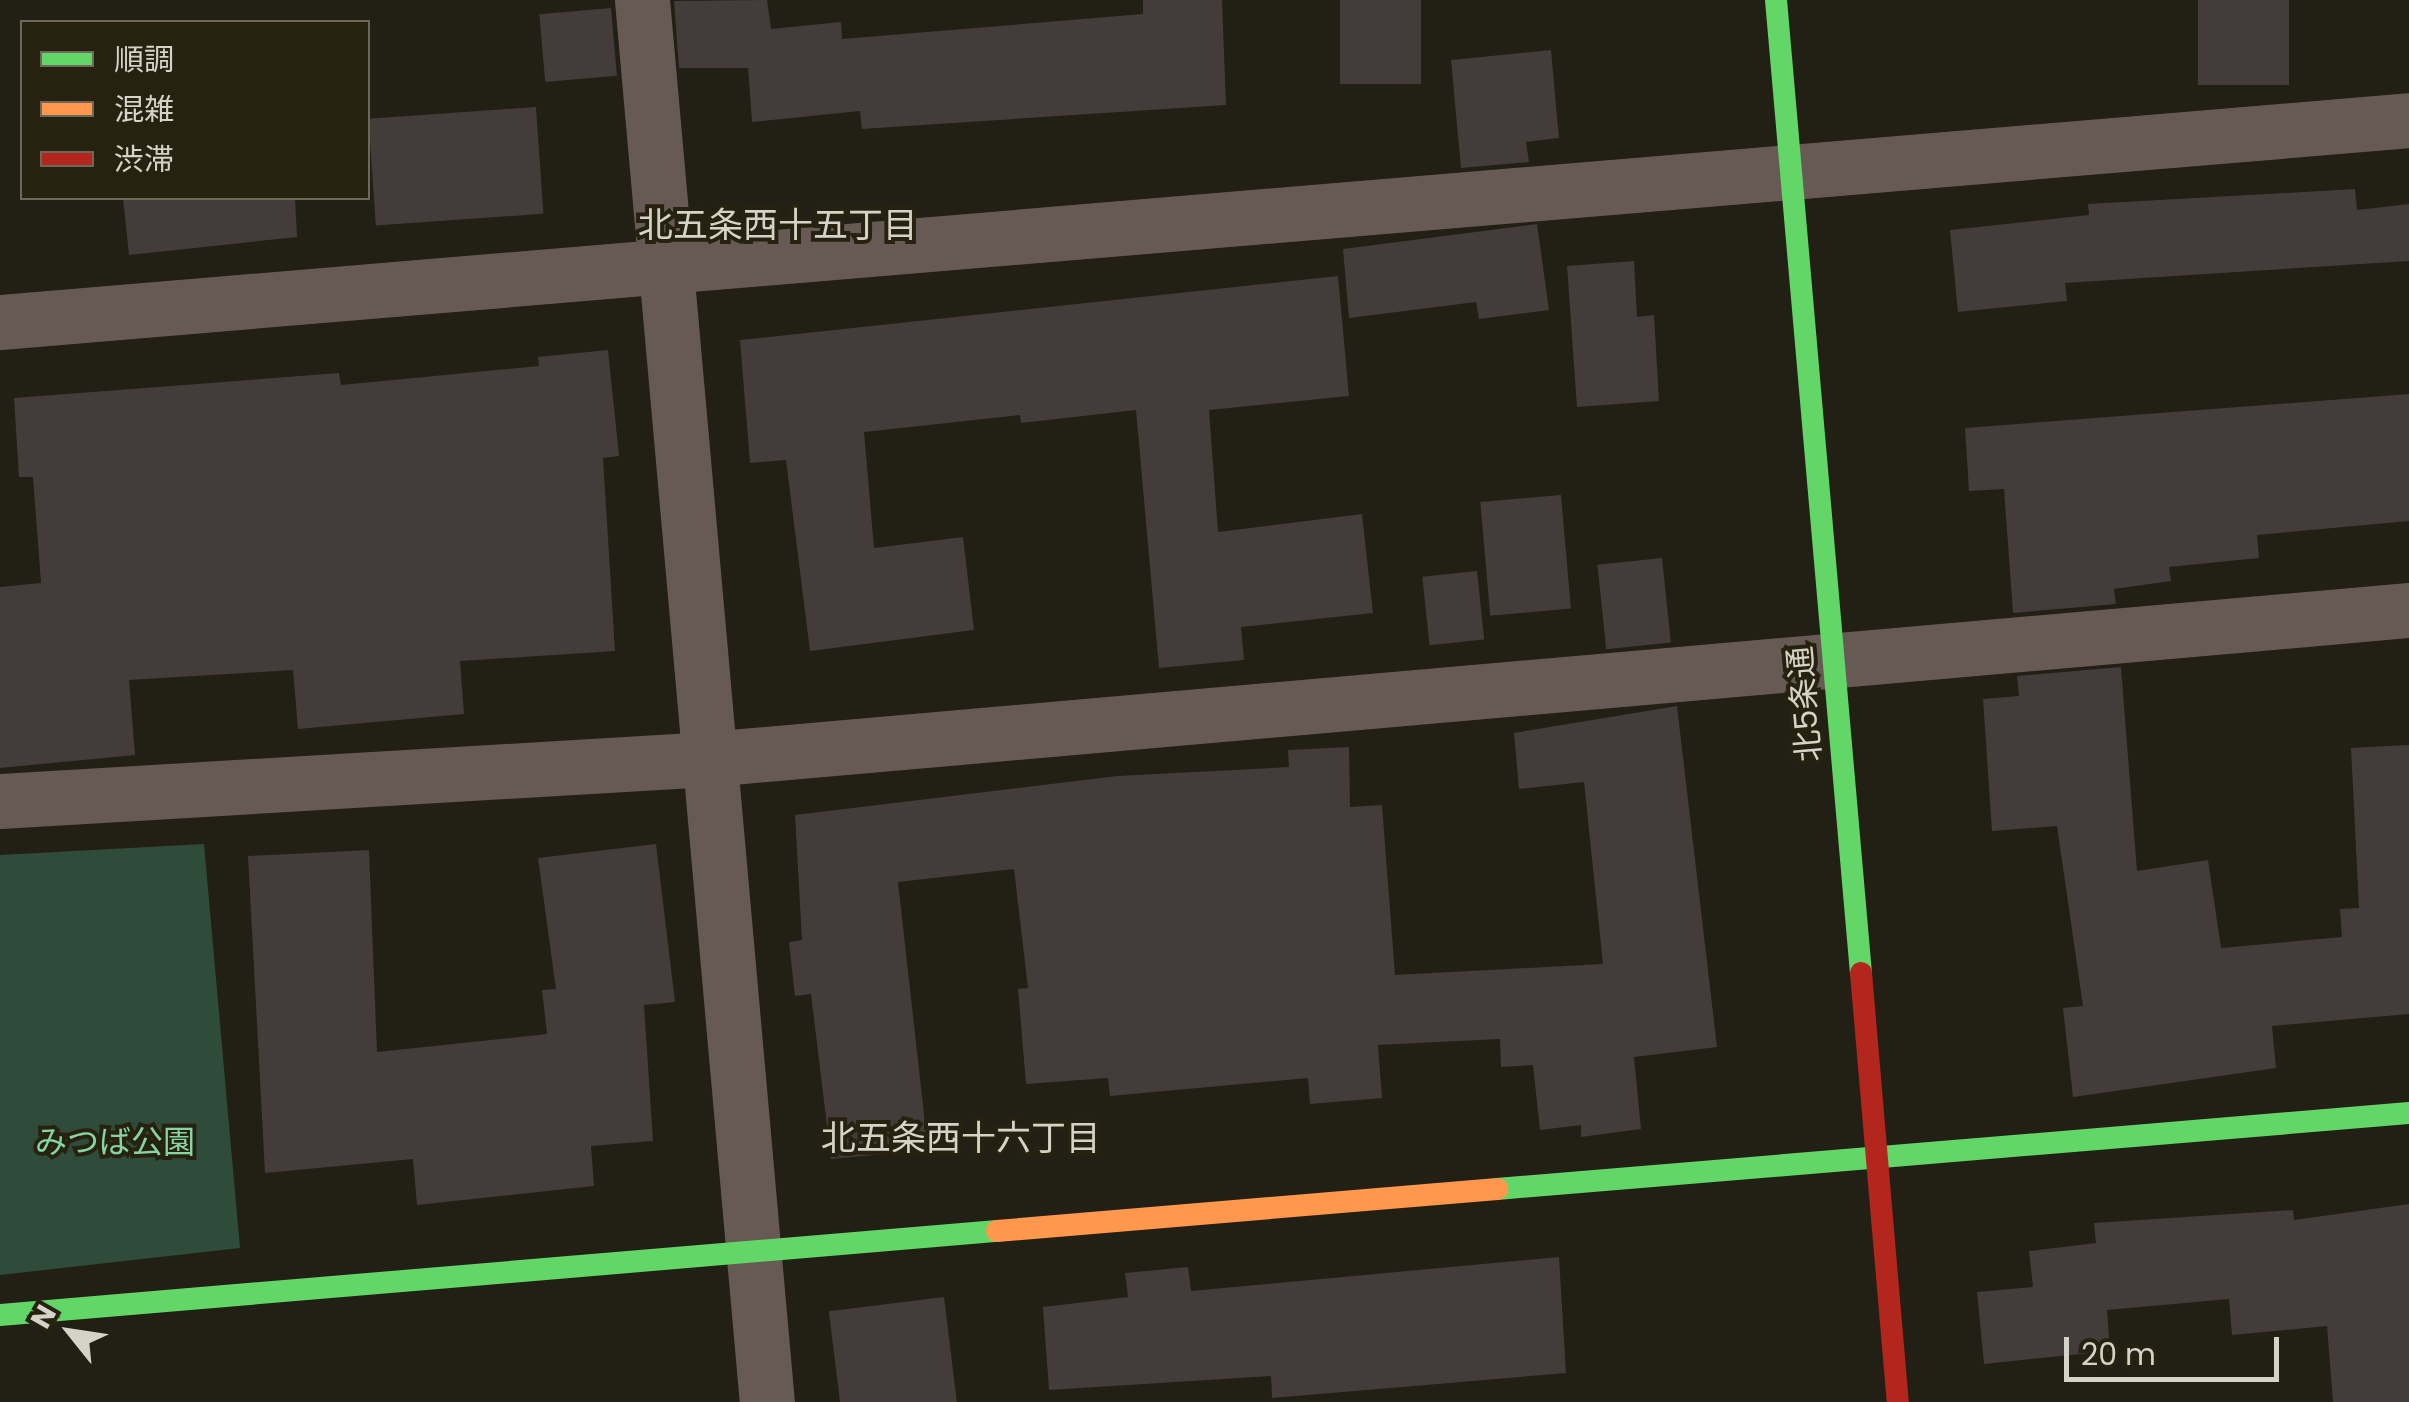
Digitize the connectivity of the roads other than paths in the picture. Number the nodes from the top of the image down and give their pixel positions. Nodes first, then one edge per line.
1 (642, 0) edge
2 (1776, 0) edge
3 (2409, 120) edge
4 (1792, 167) junction
5 (666, 266) junction
6 (0, 322) edge
7 (2409, 610) edge
8 (1834, 654) junction
9 (709, 759) junction
10 (0, 801) edge
11 (2409, 1113) edge
12 (1876, 1152) junction
13 (754, 1248) junction
14 (0, 1315) edge
15 (767, 1402) edge
16 (1898, 1402) edge

1 - 5 street
2 - 4 street, 北5条通
3 - 4 street
4 - 5 street
4 - 8 street, 北5条通
5 - 6 street
5 - 9 street
7 - 8 street
8 - 9 street
8 - 12 street, 北5条通
9 - 10 street
9 - 13 street
11 - 12 street
12 - 13 street
12 - 16 street, 北5条通
13 - 14 street
13 - 15 street

